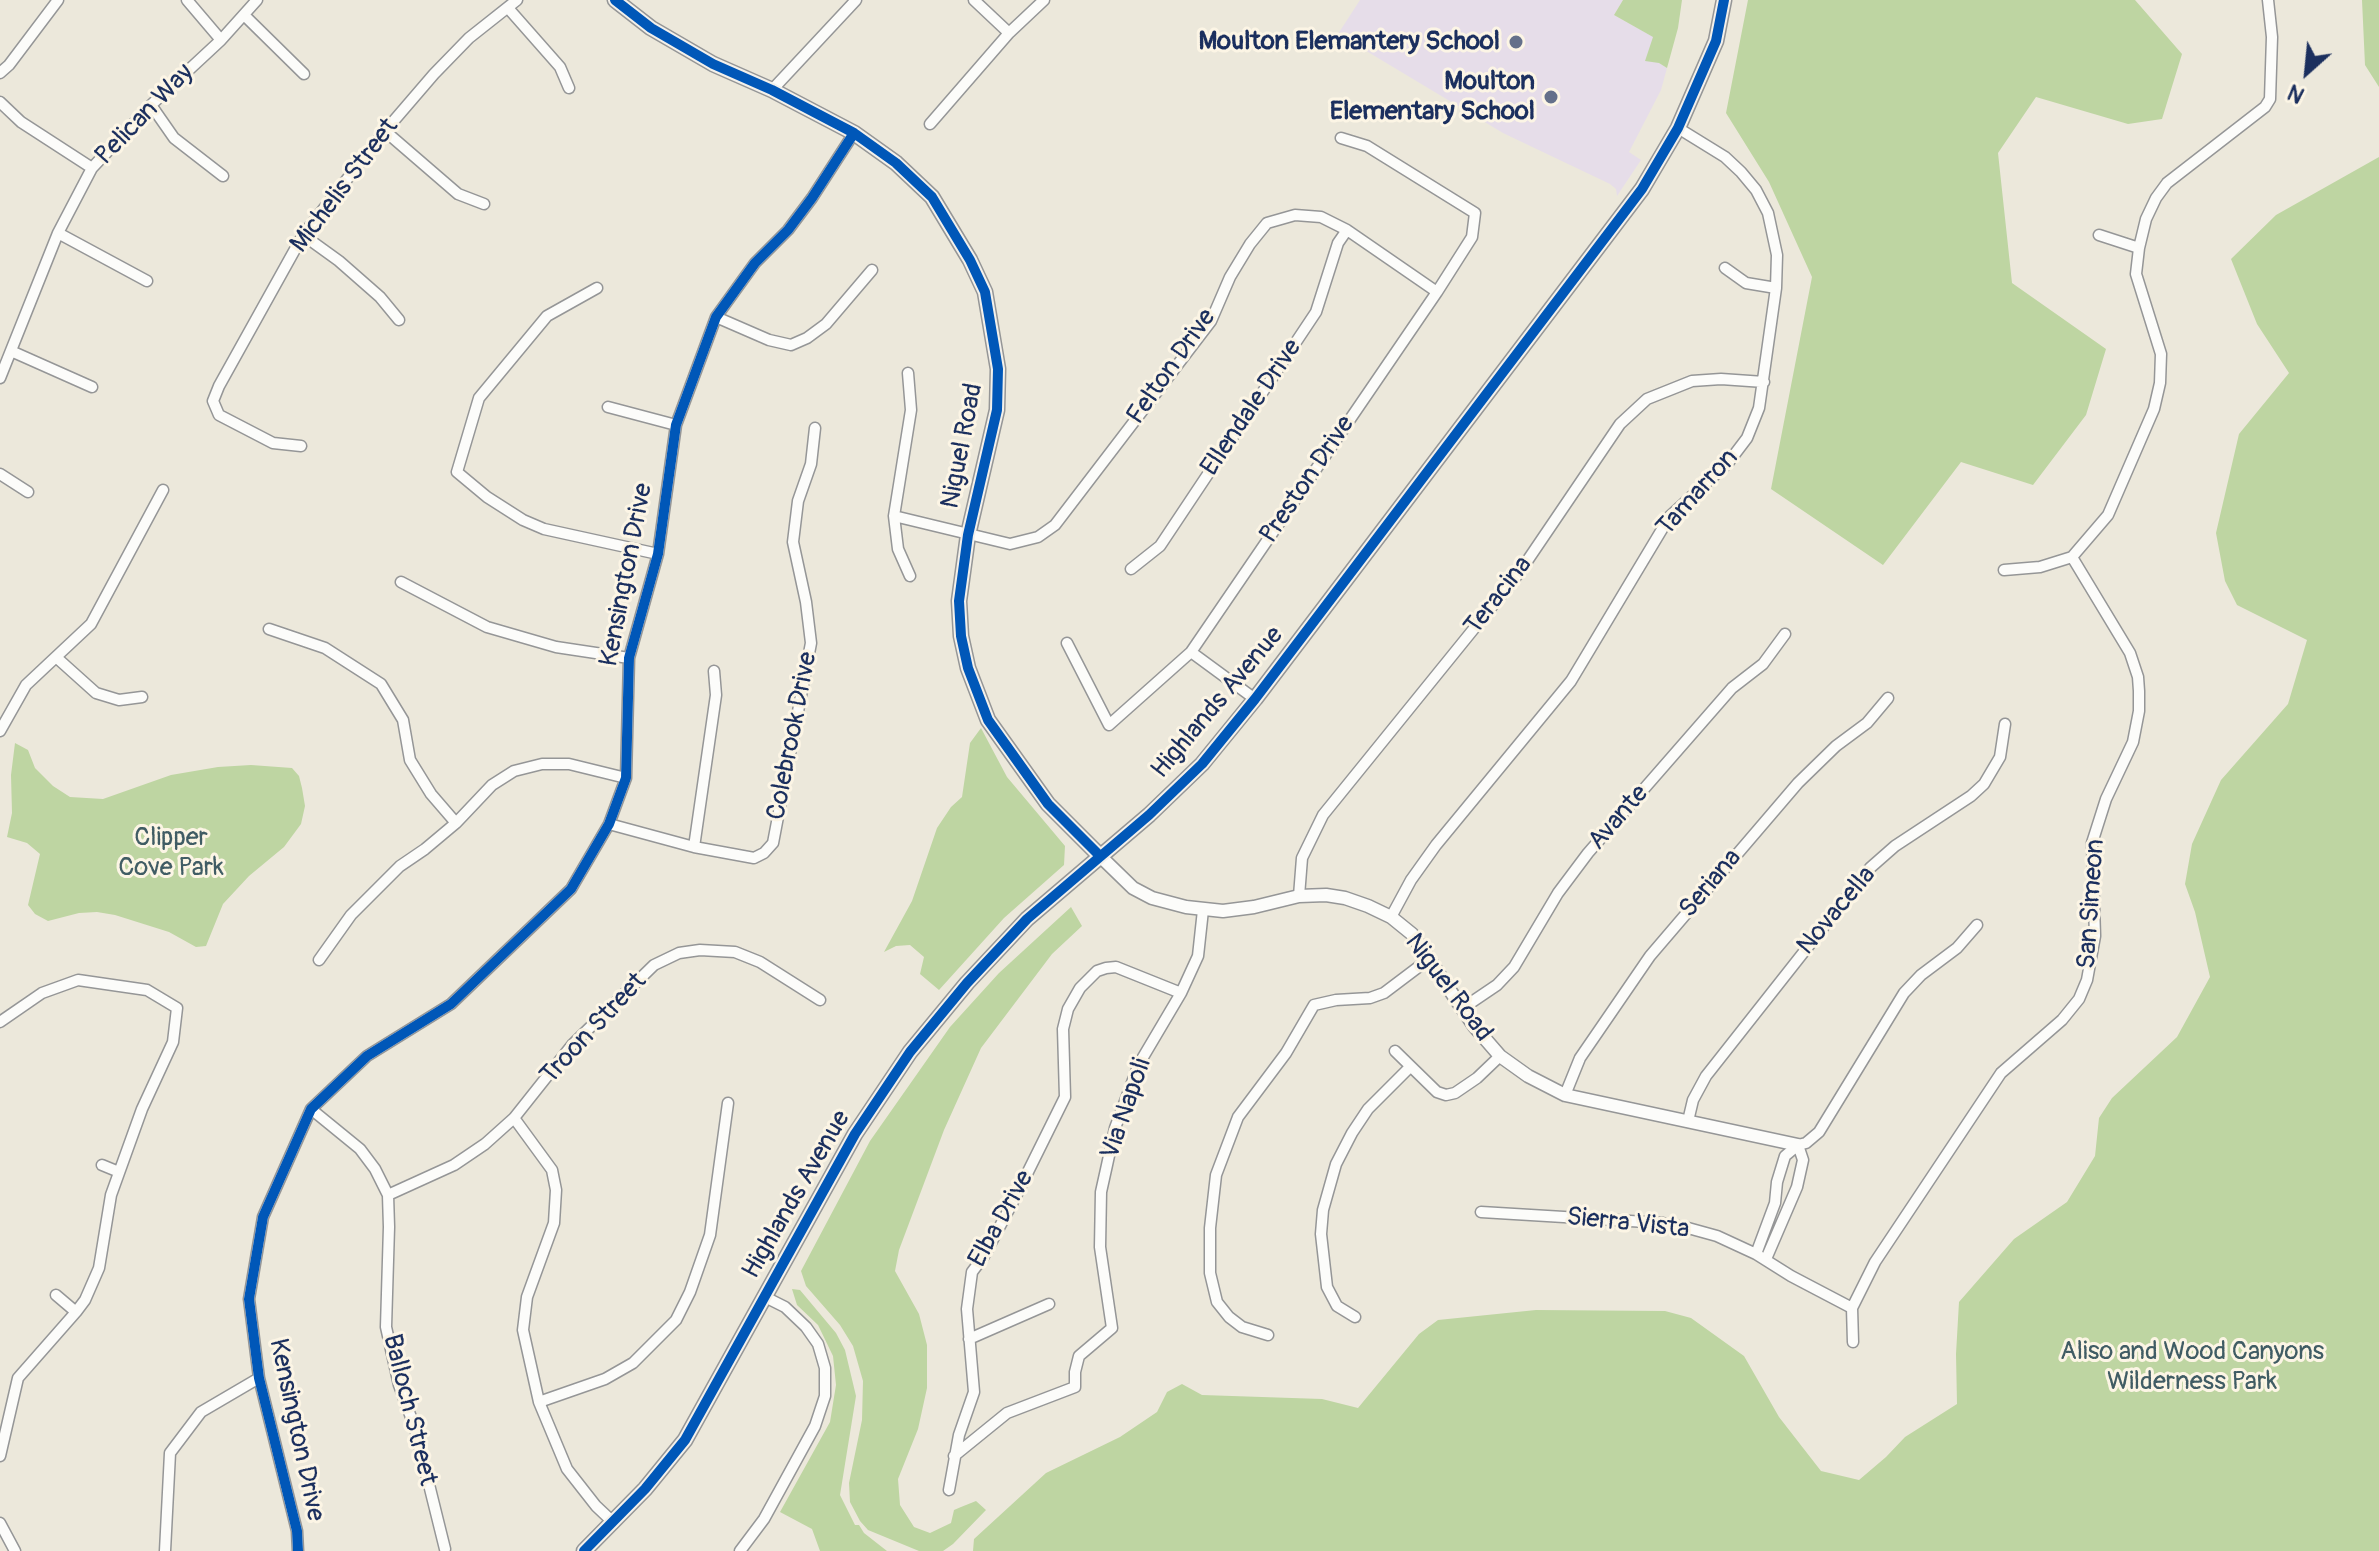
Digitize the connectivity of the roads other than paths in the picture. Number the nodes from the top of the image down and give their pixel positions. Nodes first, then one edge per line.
1 (58, 0) edge
2 (187, 0) edge
3 (257, 0) edge
4 (615, 0) edge
5 (856, 0) edge
6 (974, 0) edge
7 (1044, 0) edge
8 (1724, 0) edge
9 (2268, 0) edge
10 (512, 4) edge
11 (244, 15) junction
12 (1009, 33) junction
13 (221, 40) junction
14 (0, 73) edge
15 (304, 74) dead end
16 (569, 88) dead end
17 (772, 90) junction
18 (1, 104) edge
19 (151, 105) junction
20 (930, 124) dead end
21 (1678, 128) junction
22 (385, 131) junction
23 (854, 133) junction
24 (1341, 138) dead end
25 (92, 168) junction
26 (223, 176) dead end
27 (484, 204) dead end
28 (1347, 230) junction
29 (58, 233) junction
30 (303, 235) junction
31 (2099, 235) dead end
32 (2139, 248) junction
33 (1725, 268) dead end
34 (872, 270) dead end
35 (147, 281) dead end
36 (597, 288) dead end
37 (1776, 288) junction
38 (1437, 292) junction
39 (716, 317) junction
40 (399, 320) dead end
41 (11, 351) junction
42 (908, 373) dead end
43 (0, 378) edge
44 (1764, 382) junction
45 (92, 387) dead end
46 (608, 407) dead end
47 (676, 425) junction
48 (815, 428) dead end
49 (301, 446) dead end
50 (0, 474) edge
51 (163, 490) dead end
52 (28, 492) dead end
53 (894, 516) junction
54 (968, 535) junction
55 (658, 554) junction
56 (2072, 557) junction
57 (1131, 569) dead end
58 (2004, 570) dead end
59 (910, 576) dead end
60 (401, 582) dead end
61 (269, 629) dead end
62 (1785, 634) dead end
63 (1067, 643) dead end
64 (1191, 652) junction
65 (57, 658) junction
66 (629, 658) junction
67 (714, 671) dead end
68 (142, 697) dead end
69 (1888, 698) dead end
70 (1255, 699) junction
71 (2005, 724) dead end
72 (0, 731) edge
73 (626, 778) junction
74 (456, 823) junction
75 (609, 824) junction
76 (694, 847) junction
77 (1099, 855) junction
78 (1299, 896) junction
79 (1203, 910) junction
80 (1391, 917) junction
81 (1977, 925) dead end
82 (1429, 959) junction
83 (319, 960) dead end
84 (1181, 993) junction
85 (820, 1000) dead end
86 (1463, 1008) junction
87 (0, 1022) edge
88 (1395, 1051) dead end
89 (1500, 1056) junction
90 (1410, 1067) junction
91 (1565, 1095) junction
92 (728, 1103) dead end
93 (311, 1109) junction
94 (514, 1118) junction
95 (1688, 1121) junction
96 (1798, 1145) junction
97 (102, 1165) dead end
98 (119, 1172) junction
99 (388, 1195) junction
100 (1481, 1212) dead end
101 (1761, 1257) junction
102 (56, 1295) dead end
103 (765, 1297) junction
104 (1049, 1304) dead end
105 (1852, 1308) junction
106 (76, 1312) junction
107 (1355, 1317) dead end
108 (1268, 1335) dead end
109 (969, 1339) junction
110 (1853, 1342) dead end
111 (259, 1378) junction
112 (539, 1402) junction
113 (0, 1456) edge
114 (954, 1456) junction
115 (949, 1490) dead end
116 (0, 1523) edge
117 (614, 1523) junction
118 (445, 1549) dead end
119 (15, 1551) edge
120 (165, 1551) edge
121 (298, 1551) edge
122 (584, 1551) edge
123 (740, 1551) edge

1 - 14 street
2 - 13 street
3 - 11 street, Pelican Way
4 - 17 main road, Niguel Road
5 - 17 street
6 - 12 street
7 - 12 street
8 - 21 main road, Highlands Avenue
9 - 32 street
10 - 16 street
10 - 22 street, Michelis Street
11 - 13 street, Pelican Way
11 - 15 street
12 - 20 street
13 - 19 street, Pelican Way
17 - 23 main road, Niguel Road
18 - 25 street
19 - 25 street, Pelican Way
19 - 26 street
21 - 37 street, Tamarron
21 - 70 main road, Highlands Avenue
22 - 27 street
22 - 30 street, Michelis Street
23 - 39 street, Kensington Drive
23 - 54 main road, Niguel Road
24 - 38 street, Preston Drive
25 - 29 street, Pelican Way
28 - 38 street, Felton Drive
28 - 54 street, Felton Drive
28 - 57 street, Ellendale Drive
29 - 35 street
29 - 41 street, Pelican Way
30 - 40 street
30 - 49 street, Michelis Street
31 - 32 street
32 - 56 street
33 - 37 street
34 - 39 street
36 - 55 street
37 - 44 street, Tamarron
38 - 64 street, Preston Drive
39 - 47 street, Kensington Drive
41 - 43 street, Pelican Way
41 - 45 street
42 - 53 street
44 - 78 street, Teracina
44 - 80 street, Tamarron
46 - 47 street
47 - 55 street, Kensington Drive
48 - 76 street, Colebrook Drive
50 - 52 street
51 - 65 street
53 - 54 street, Felton Drive
53 - 59 street
54 - 77 main road, Niguel Road
55 - 66 street, Kensington Drive
56 - 58 street
56 - 105 street, San Simeon
60 - 66 street
61 - 74 street
62 - 86 street, Avante
63 - 64 street, Preston Drive
64 - 70 street
65 - 68 street
65 - 72 street
66 - 73 street, Kensington Drive
67 - 76 street
69 - 91 street, Seriana
70 - 77 main road, Highlands Avenue
71 - 95 street, Novacella
73 - 74 street
73 - 75 street, Kensington Drive
74 - 83 street
75 - 76 street
75 - 93 street, Kensington Drive
77 - 79 street, Niguel Road
77 - 103 main road, Highlands Avenue
78 - 79 street, Niguel Road
78 - 80 street, Niguel Road
79 - 84 street, Via Napoli
80 - 82 street, Niguel Road
81 - 96 street
82 - 86 street, Niguel Road
82 - 108 street
84 - 109 street, Elba Drive
84 - 114 street, Via Napoli
85 - 94 street, Troon Street
86 - 89 street, Niguel Road
87 - 98 street
88 - 90 street
89 - 90 street
89 - 91 street, Niguel Road
90 - 107 street
91 - 95 street, Niguel Road
92 - 112 street
93 - 99 street, Balloch Street
93 - 111 street, Kensington Drive
94 - 99 street, Troon Street
94 - 112 street
95 - 96 street, Niguel Road
96 - 101 street
96 - 101 street
97 - 98 street
98 - 106 street
99 - 118 street, Balloch Street
100 - 101 street, Sierra Vista
101 - 105 street, Sierra Vista
102 - 106 street
103 - 117 main road, Highlands Avenue
103 - 123 street
104 - 109 street
105 - 110 street, San Simeon
106 - 113 street
109 - 114 street, Elba Drive
111 - 120 street
111 - 121 street, Kensington Drive
112 - 117 street
114 - 115 street, Elba Drive
116 - 119 street
117 - 122 main road, Highlands Avenue

